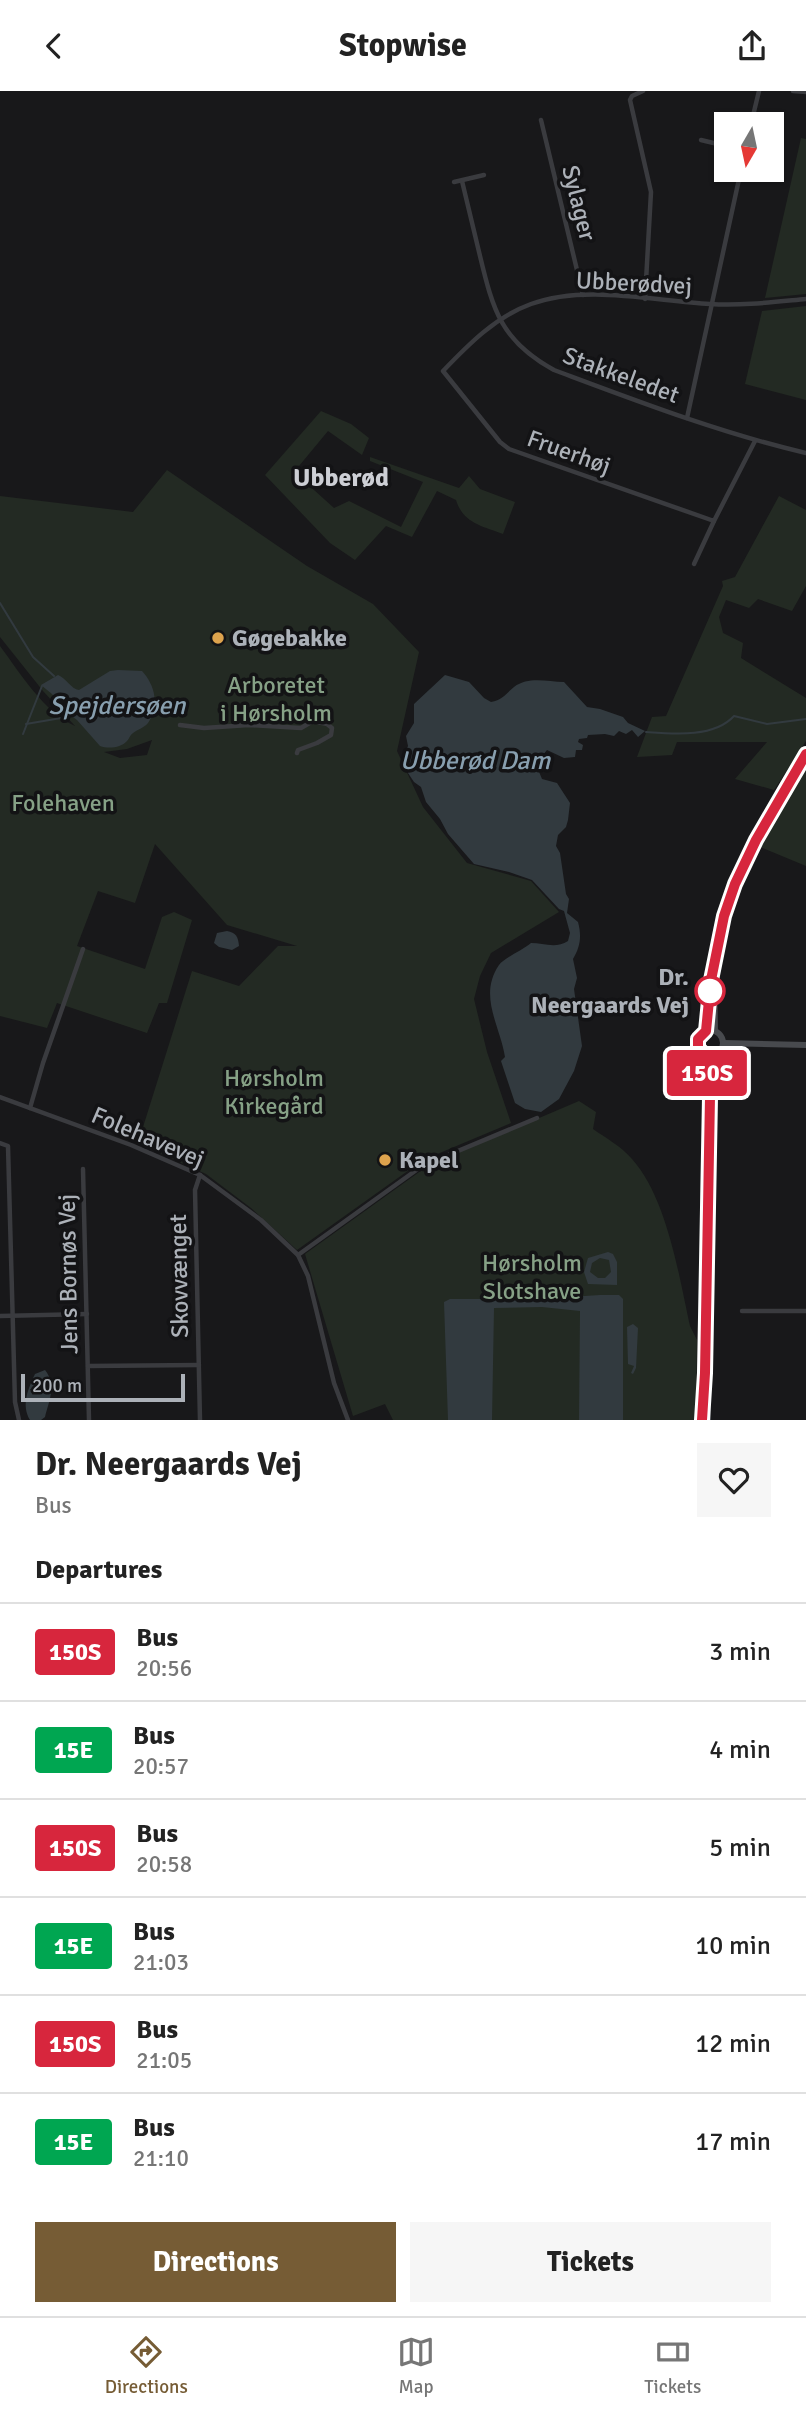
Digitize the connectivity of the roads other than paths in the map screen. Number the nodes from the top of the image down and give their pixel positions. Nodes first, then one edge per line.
1 (643, 91) edge
2 (759, 91) edge
3 (793, 91) edge
4 (806, 92) edge
5 (754, 112) edge
6 (541, 120) dead end
7 (701, 140) dead end
8 (714, 143) edge
9 (484, 175) dead end
10 (462, 181) junction
11 (454, 182) dead end
12 (738, 182) edge
13 (583, 295) junction
14 (645, 299) junction
15 (806, 299) edge
16 (710, 305) junction
17 (499, 320) junction
18 (443, 371) joint
19 (687, 418) junction
20 (755, 441) junction
21 (806, 453) edge
22 (714, 521) junction
23 (694, 564) dead end
24 (180, 725) dead end
25 (296, 753) dead end
26 (806, 754) edge
27 (83, 949) dead end
28 (713, 972) junction
29 (706, 1031) junction
30 (715, 1031) junction
31 (723, 1043) junction
32 (806, 1045) edge
33 (716, 1055) junction
34 (706, 1056) junction
35 (0, 1097) edge
36 (710, 1097) junction
37 (30, 1108) junction
38 (537, 1118) dead end
39 (0, 1143) edge
40 (83, 1169) dead end
41 (200, 1175) junction
42 (298, 1255) junction
43 (742, 1311) dead end
44 (806, 1311) edge
45 (87, 1314) junction
46 (13, 1315) junction
47 (0, 1316) edge
48 (199, 1365) junction
49 (88, 1366) junction
50 (705, 1373) junction
51 (19, 1420) edge
52 (89, 1420) edge
53 (200, 1420) edge
54 (348, 1420) edge
55 (702, 1420) edge
56 (708, 1420) edge

1 - 14 street
2 - 5 street
3 - 4 street
6 - 13 street, Sylager
7 - 8 street
9 - 10 street
10 - 11 street
10 - 17 street, Stakkeledet
12 - 16 street
13 - 14 street, Ubberødvej
13 - 17 street, Ubberødvej
14 - 16 street, Ubberødvej
15 - 16 street, Ubberødvej
16 - 19 street
17 - 18 street, Ubberødvej
17 - 19 street, Stakkeledet
18 - 22 street, Fruerhøj
19 - 20 street, Stakkeledet
20 - 21 street, Stakkeledet
20 - 22 street
22 - 23 street
24 - 25 street
26 - 28 main road
27 - 37 street
28 - 29 main road
28 - 30 main road
29 - 30 main road
29 - 34 main road
30 - 31 main road
31 - 32 main road
31 - 33 main road
33 - 34 main road
33 - 36 main road
34 - 36 main road
35 - 37 street, Folehavevej
36 - 50 main road
37 - 41 street, Folehavevej
38 - 42 street
39 - 46 street
40 - 45 street, Jens Bornøs Vej
41 - 42 street, Folehavevej
41 - 48 street, Skovvænget
42 - 54 street, Folehavevej
43 - 44 street
45 - 46 street
45 - 49 street, Jens Bornøs Vej
46 - 47 street
46 - 51 street
48 - 49 street
48 - 53 street, Skovvænget
49 - 52 street, Jens Bornøs Vej
50 - 55 main road
50 - 56 main road

